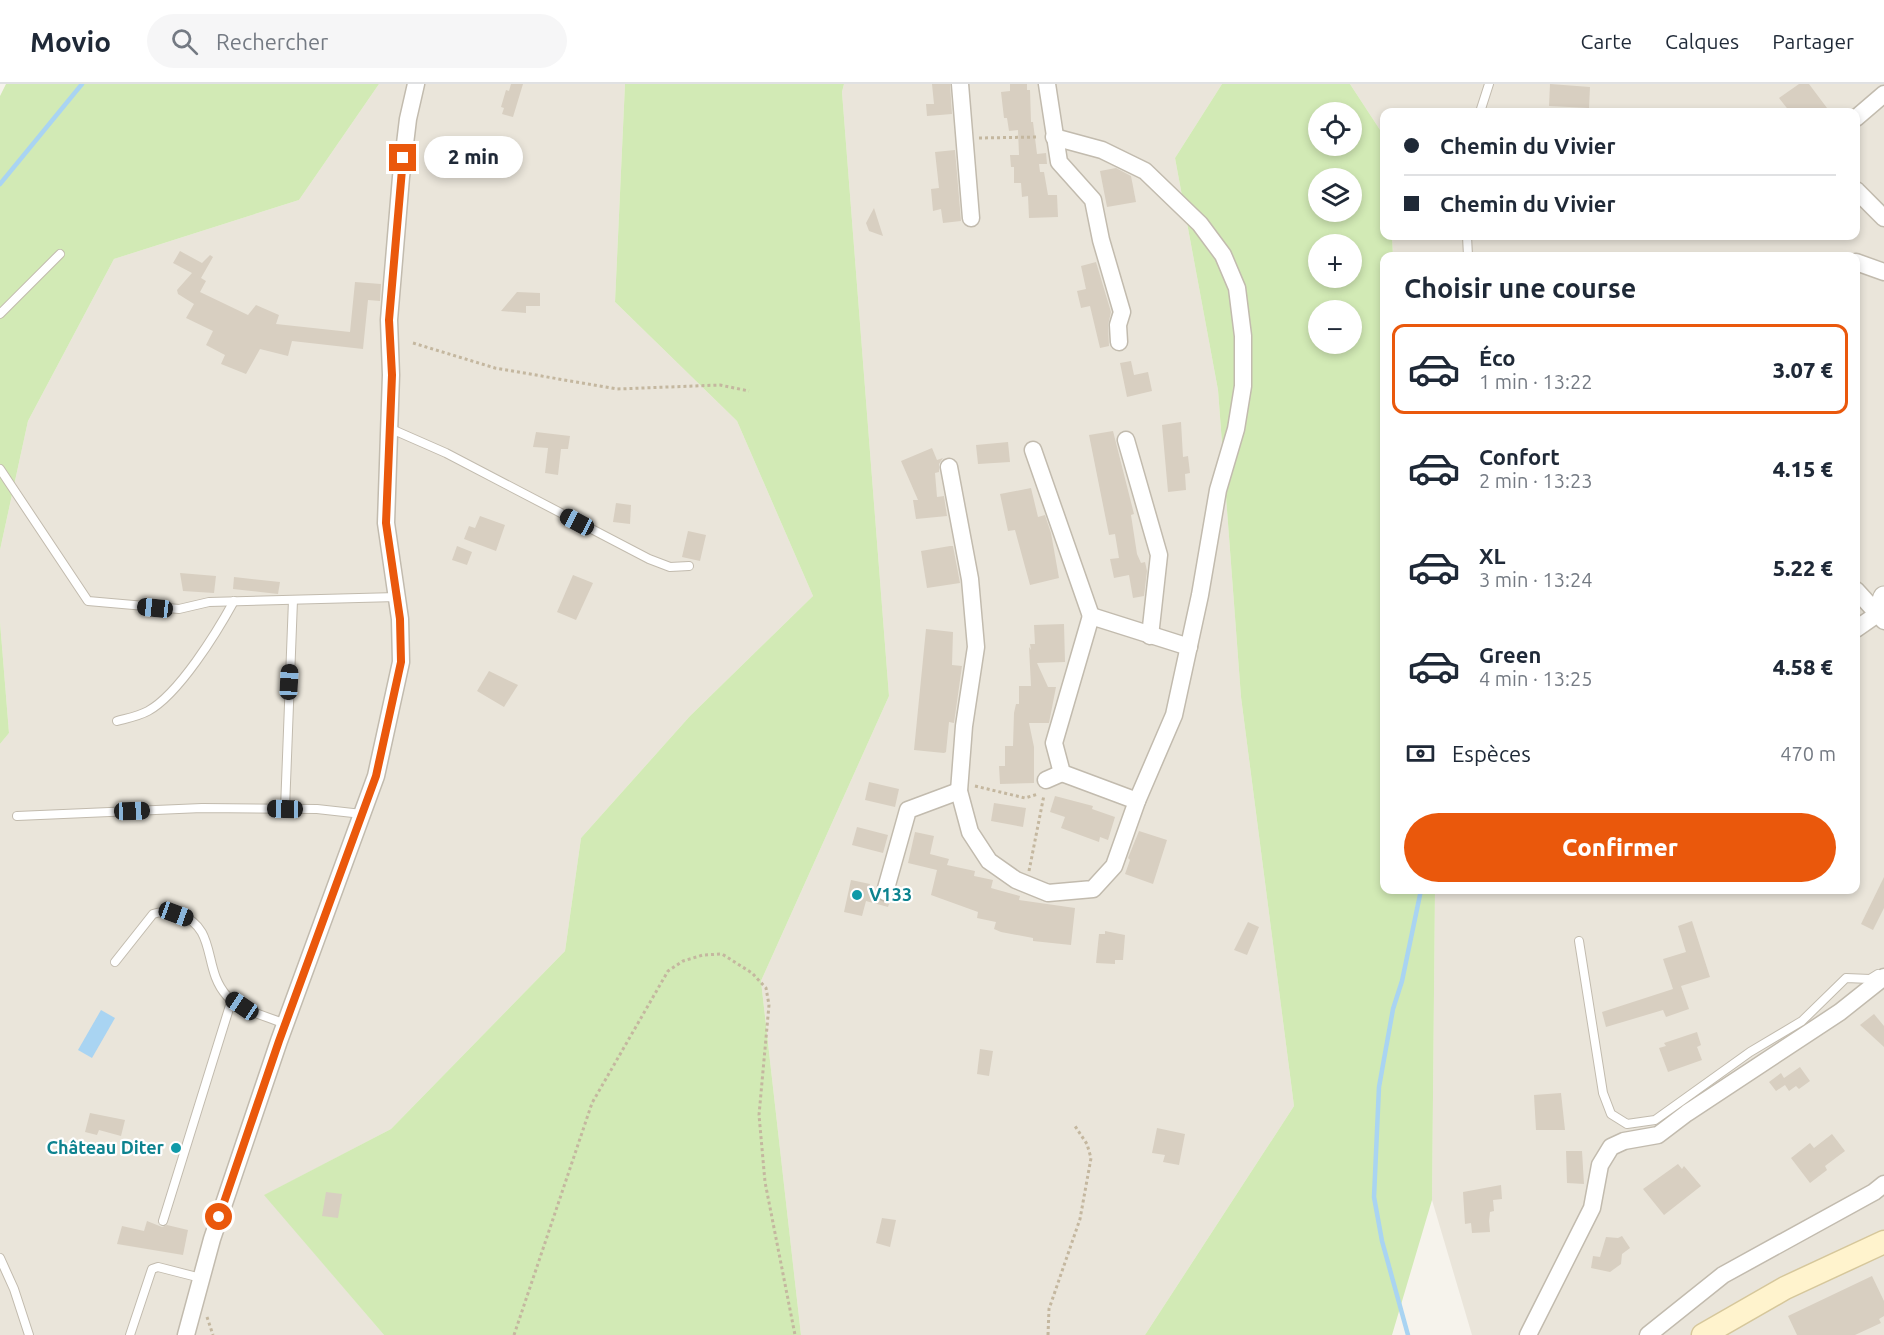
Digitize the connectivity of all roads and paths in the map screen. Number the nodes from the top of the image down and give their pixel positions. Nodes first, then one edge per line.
1 (416, 84) edge
2 (960, 84) edge
3 (1047, 84) edge
4 (1489, 84) edge
5 (1884, 94) edge
6 (1481, 108) edge
7 (1860, 115) edge
8 (1054, 137) junction
9 (965, 140) junction
10 (1860, 194) edge
11 (971, 218) dead end
12 (1884, 218) edge
13 (60, 254) dead end
14 (1860, 263) edge
15 (1884, 272) edge
16 (0, 314) edge
17 (1119, 342) dead end
18 (413, 343) dead end
19 (749, 391) dead end
20 (389, 428) junction
21 (1126, 440) dead end
22 (1033, 450) dead end
23 (949, 467) dead end
24 (0, 469) edge
25 (689, 566) dead end
26 (1860, 593) edge
27 (398, 597) junction
28 (293, 600) junction
29 (234, 602) junction
30 (1882, 610) edge
31 (1090, 616) junction
32 (1860, 626) edge
33 (1150, 636) junction
34 (1189, 647) junction
35 (117, 721) dead end
36 (1062, 772) junction
37 (1046, 780) dead end
38 (959, 791) junction
39 (1137, 801) junction
40 (285, 809) junction
41 (362, 814) junction
42 (17, 816) dead end
43 (1026, 884) junction
44 (885, 892) dead end
45 (1579, 941) dead end
46 (115, 962) dead end
47 (1884, 971) edge
48 (1884, 977) edge
49 (232, 999) junction
50 (285, 1024) junction
51 (1075, 1126) dead end
52 (1884, 1184) edge
53 (163, 1221) dead end
54 (1884, 1242) edge
55 (0, 1258) edge
56 (201, 1278) junction
57 (29, 1335) edge
58 (130, 1335) edge
59 (186, 1335) edge
60 (514, 1335) edge
61 (795, 1335) edge
62 (1048, 1335) edge
63 (1528, 1335) edge
64 (1648, 1335) edge
65 (1703, 1335) edge

1 - 20 street
2 - 9 street
3 - 8 street
4 - 6 lane
5 - 7 street
8 - 9 path
8 - 17 street
8 - 34 street
9 - 11 street
10 - 12 street
13 - 16 lane
14 - 15 street
18 - 19 path
20 - 25 lane
20 - 27 street
21 - 33 street
22 - 31 street
23 - 38 street
24 - 29 lane
26 - 30 street
27 - 28 lane
27 - 41 street
28 - 29 lane
28 - 40 lane
29 - 35 lane
30 - 32 street
31 - 33 street
31 - 36 street
33 - 34 street
34 - 39 street
36 - 37 street
36 - 39 street
38 - 43 street
38 - 43 path
38 - 44 street
39 - 43 street
40 - 41 lane
40 - 42 lane
41 - 50 street
45 - 47 lane
46 - 49 lane
48 - 63 street
49 - 50 lane
49 - 53 lane
50 - 56 street
51 - 62 path
52 - 64 street
54 - 65 main road
55 - 57 lane
56 - 58 lane
56 - 59 street
60 - 61 path

